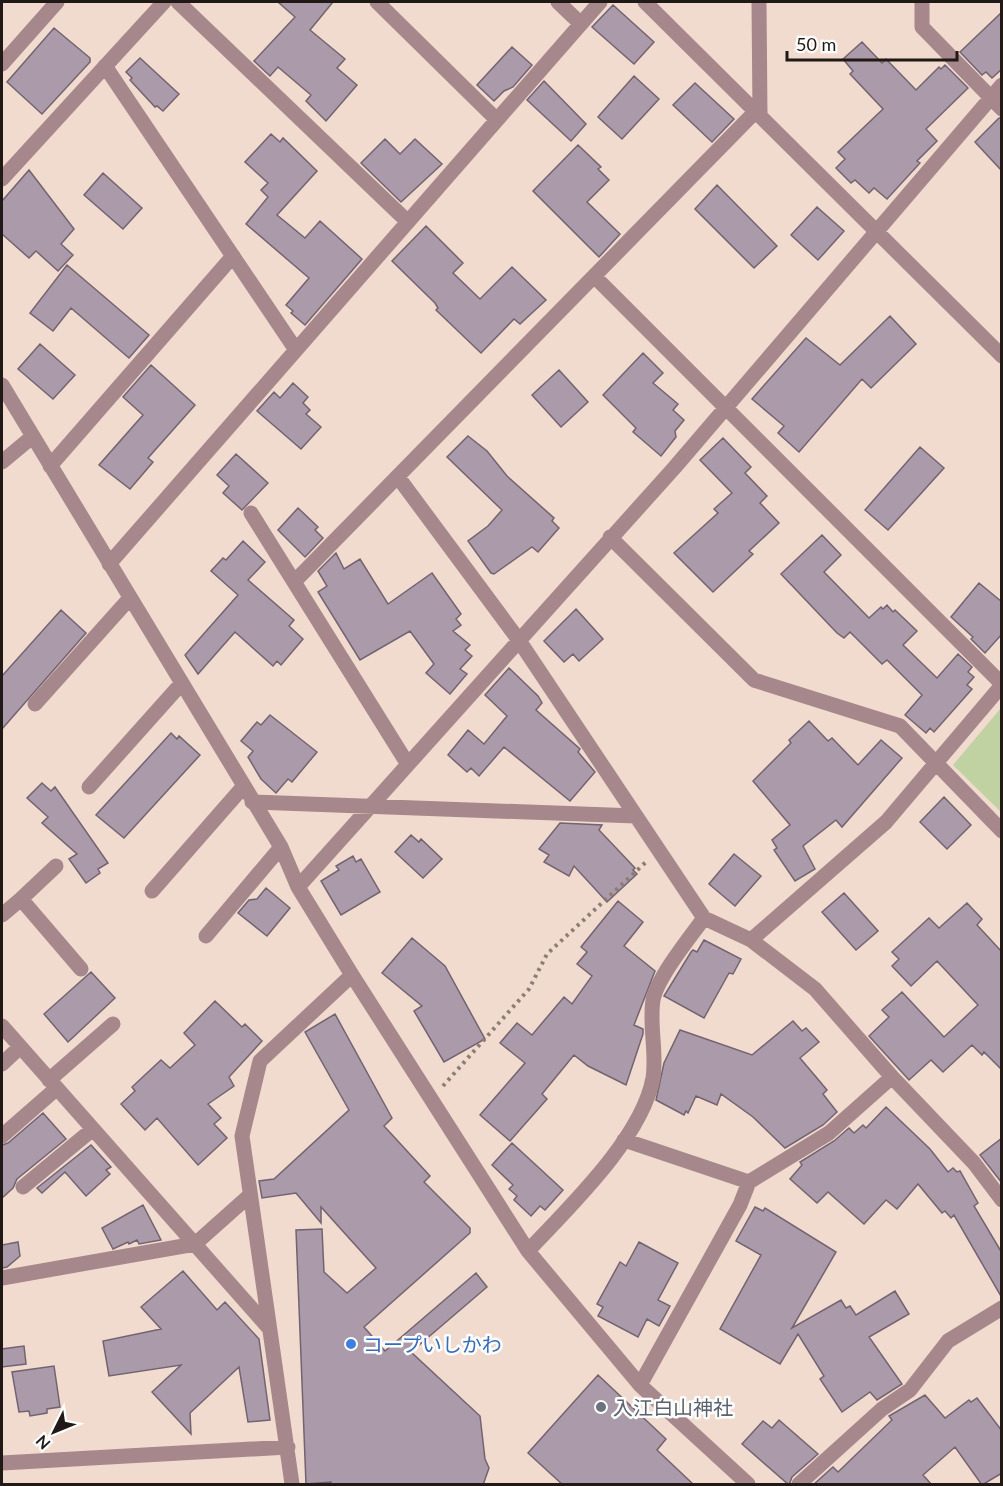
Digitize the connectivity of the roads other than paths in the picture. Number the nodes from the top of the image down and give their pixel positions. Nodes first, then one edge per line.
1 (57, 2) edge
2 (164, 2) edge
3 (178, 2) edge
4 (377, 2) edge
5 (558, 2) edge
6 (600, 2) edge
7 (645, 2) edge
8 (759, 2) edge
9 (922, 2) edge
10 (581, 24) junction
11 (2, 64) edge
12 (105, 66) junction
13 (1002, 85) edge
14 (996, 104) edge
15 (758, 113) junction
16 (498, 120) junction
17 (2, 179) edge
18 (408, 222) junction
19 (878, 231) junction
20 (233, 256) junction
21 (594, 276) junction
22 (296, 350) junction
23 (1002, 356) edge
24 (2, 385) edge
25 (726, 408) junction
26 (32, 437) junction
27 (2, 462) edge
28 (50, 466) junction
29 (398, 477) junction
30 (251, 513) dead end
31 (610, 537) junction
32 (109, 564) junction
33 (294, 582) junction
34 (130, 598) junction
35 (518, 639) junction
36 (181, 684) junction
37 (1002, 685) edge
38 (35, 704) dead end
39 (407, 763) junction
40 (934, 764) junction
41 (89, 787) dead end
42 (243, 787) junction
43 (252, 802) junction
44 (374, 806) junction
45 (636, 816) junction
46 (1002, 831) edge
47 (281, 847) junction
48 (56, 866) dead end
49 (298, 887) junction
50 (152, 891) dead end
51 (21, 899) junction
52 (2, 915) edge
53 (704, 918) junction
54 (206, 936) dead end
55 (751, 940) junction
56 (81, 969) dead end
57 (352, 975) junction
58 (113, 1024) dead end
59 (2, 1026) edge
60 (20, 1047) junction
61 (2, 1064) edge
62 (892, 1077) junction
63 (53, 1084) junction
64 (93, 1129) junction
65 (2, 1136) edge
66 (624, 1140) junction
67 (749, 1182) junction
68 (23, 1187) dead end
69 (250, 1195) junction
70 (1002, 1200) edge
71 (195, 1244) junction
72 (528, 1251) junction
73 (2, 1278) edge
74 (1002, 1308) edge
75 (269, 1327) junction
76 (640, 1385) junction
77 (288, 1447) junction
78 (2, 1463) edge
79 (292, 1485) edge
80 (748, 1485) edge
81 (799, 1485) edge

1 - 11 street
2 - 12 street
3 - 18 street
4 - 16 street
5 - 10 street
6 - 10 street
7 - 15 street
8 - 15 street
9 - 14 street
10 - 16 street
12 - 17 street
12 - 20 street
13 - 14 street
14 - 19 street
15 - 19 street
15 - 21 street
16 - 18 street
18 - 22 street
19 - 23 street
19 - 25 street
20 - 22 street
20 - 28 street
21 - 25 street
21 - 29 street
22 - 32 street
24 - 26 street
25 - 31 street
25 - 37 street
26 - 27 street
26 - 28 street
28 - 32 street
29 - 33 street
29 - 35 street
30 - 33 street
31 - 35 street
31 - 40 street
32 - 34 street
33 - 39 street
34 - 36 street
34 - 38 street
35 - 39 street
35 - 45 street
36 - 41 street
36 - 42 street
37 - 40 street
39 - 44 street
40 - 46 street
40 - 55 street
42 - 43 street
42 - 50 street
43 - 44 street
43 - 47 street
44 - 45 street
44 - 49 street
45 - 53 street
47 - 49 street
47 - 54 street
48 - 51 street
49 - 57 street
51 - 52 street
51 - 56 street
53 - 55 street
53 - 66 street
55 - 62 street
57 - 69 street
57 - 72 street
58 - 63 street
59 - 60 street
60 - 61 street
60 - 63 street
62 - 67 street
62 - 70 street
63 - 64 street
63 - 65 street
64 - 68 street
64 - 71 street
66 - 67 street
66 - 72 street
67 - 76 street
69 - 71 street
69 - 75 street
71 - 73 street
71 - 75 street
72 - 76 street
74 - 81 street
75 - 77 street
76 - 80 street
77 - 78 street
77 - 79 street

